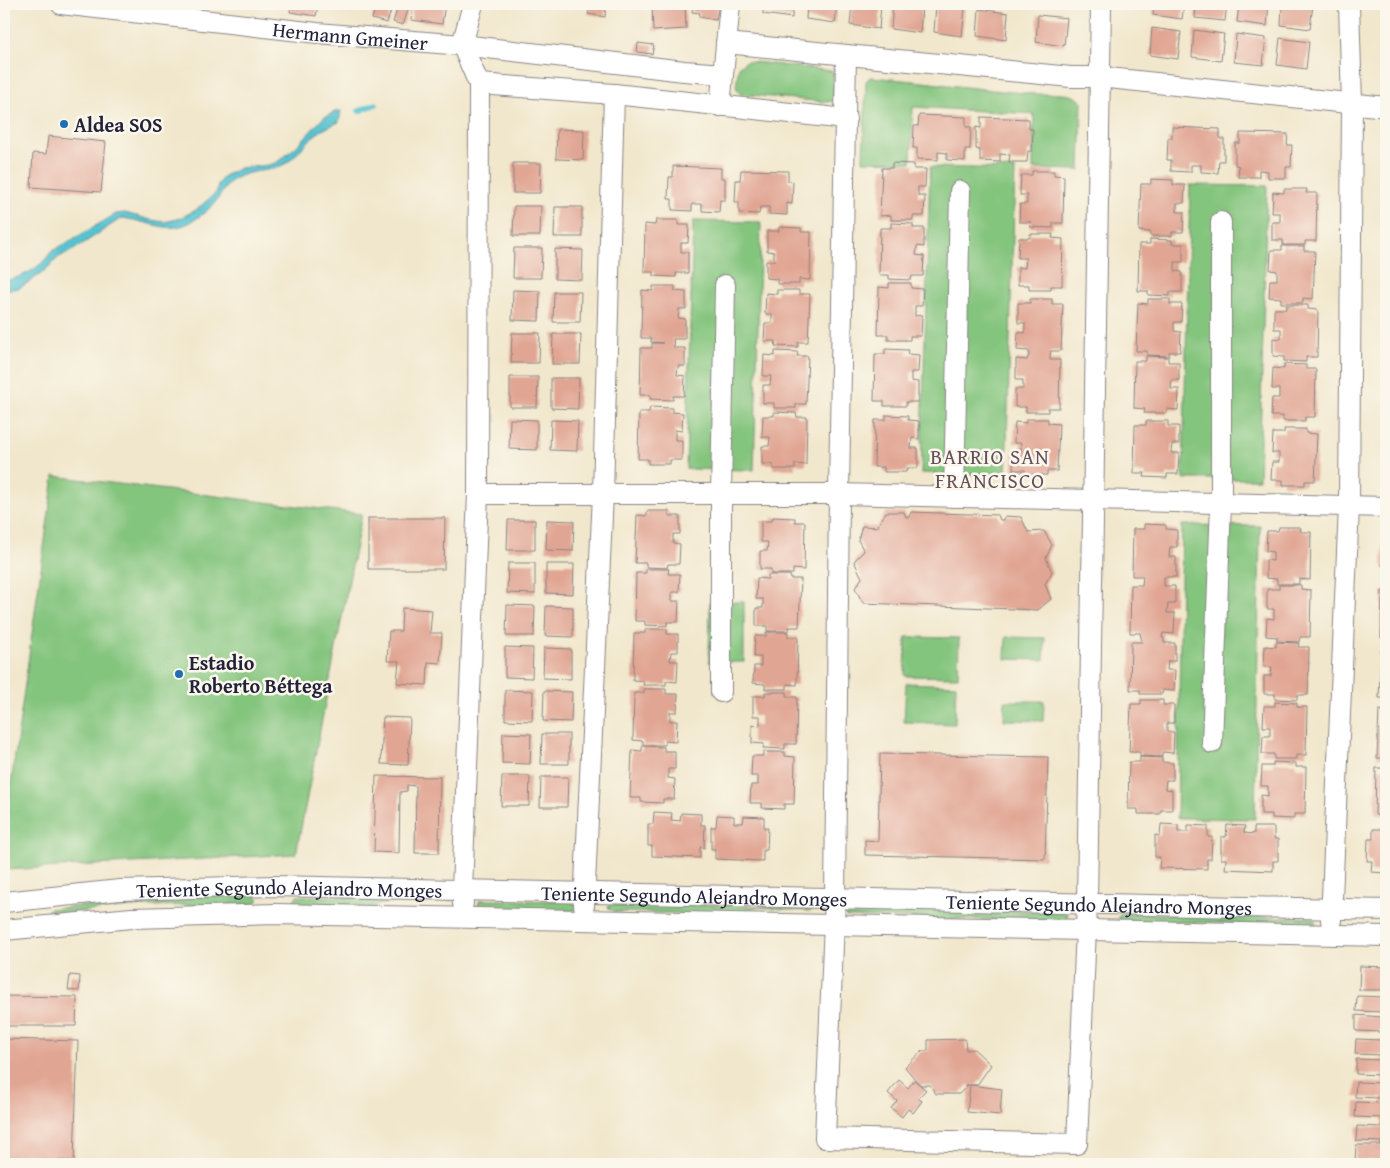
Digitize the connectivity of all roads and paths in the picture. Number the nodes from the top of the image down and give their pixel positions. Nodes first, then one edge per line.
1 (61, 4) edge
2 (473, 4) edge
3 (730, 4) edge
4 (1101, 4) edge
5 (1349, 4) edge
6 (101, 6) edge
7 (726, 43) junction
8 (462, 45) junction
9 (846, 55) junction
10 (723, 74) junction
11 (1099, 78) junction
12 (479, 84) junction
13 (614, 94) junction
14 (1352, 104) junction
15 (720, 106) junction
16 (1386, 107) edge
17 (846, 120) junction
18 (960, 191) dead end
19 (1221, 222) dead end
20 (725, 285) dead end
21 (478, 494) junction
22 (603, 494) junction
23 (721, 494) junction
24 (839, 494) junction
25 (954, 497) junction
26 (1094, 500) junction
27 (1221, 503) junction
28 (1349, 506) junction
29 (1386, 507) edge
30 (721, 692) dead end
31 (1212, 743) dead end
32 (274, 886) junction
33 (462, 890) junction
34 (584, 893) junction
35 (835, 898) junction
36 (4, 902) edge
37 (1087, 904) junction
38 (1331, 909) junction
39 (1386, 910) edge
40 (276, 914) junction
41 (464, 918) junction
42 (584, 920) junction
43 (834, 925) junction
44 (4, 930) edge
45 (1086, 930) junction
46 (1331, 935) junction
47 (1386, 936) edge

1 - 6 street, Hermann Gmeiner
2 - 8 street
3 - 7 street
4 - 11 street
5 - 14 street
6 - 8 street, Hermann Gmeiner
7 - 9 street
7 - 10 street
8 - 10 street, Hermann Gmeiner
8 - 12 street
9 - 11 street
9 - 17 street
10 - 15 street
11 - 14 street
11 - 26 street
12 - 13 street
12 - 21 street
13 - 15 street
13 - 22 street
14 - 16 street
14 - 28 street
15 - 17 street
17 - 24 street
18 - 25 street
19 - 27 street
20 - 23 street
21 - 22 street
21 - 33 street
22 - 23 street
22 - 34 street
23 - 24 street
23 - 30 street
24 - 25 street
24 - 35 street
25 - 26 street
26 - 27 street
26 - 37 street
27 - 28 street
27 - 31 street
28 - 29 street
28 - 38 street
32 - 33 street, Teniente Segundo Alejandro Monges
32 - 36 street, Teniente Segundo Alejandro Monges
32 - 40 street
33 - 34 street, Teniente Segundo Alejandro Monges
33 - 41 street
34 - 35 street, Teniente Segundo Alejandro Monges
34 - 42 street
35 - 37 street, Teniente Segundo Alejandro Monges
35 - 43 street
37 - 38 street, Teniente Segundo Alejandro Monges
37 - 45 street
38 - 39 street, Teniente Segundo Alejandro Monges
38 - 46 street
40 - 41 street, Teniente Segundo Alejandro Monges
40 - 44 street, Teniente Segundo Alejandro Monges
41 - 42 street, Teniente Segundo Alejandro Monges
42 - 43 street, Teniente Segundo Alejandro Monges
43 - 45 street, Teniente Segundo Alejandro Monges
43 - 45 street
45 - 46 street, Teniente Segundo Alejandro Monges
46 - 47 street, Teniente Segundo Alejandro Monges

